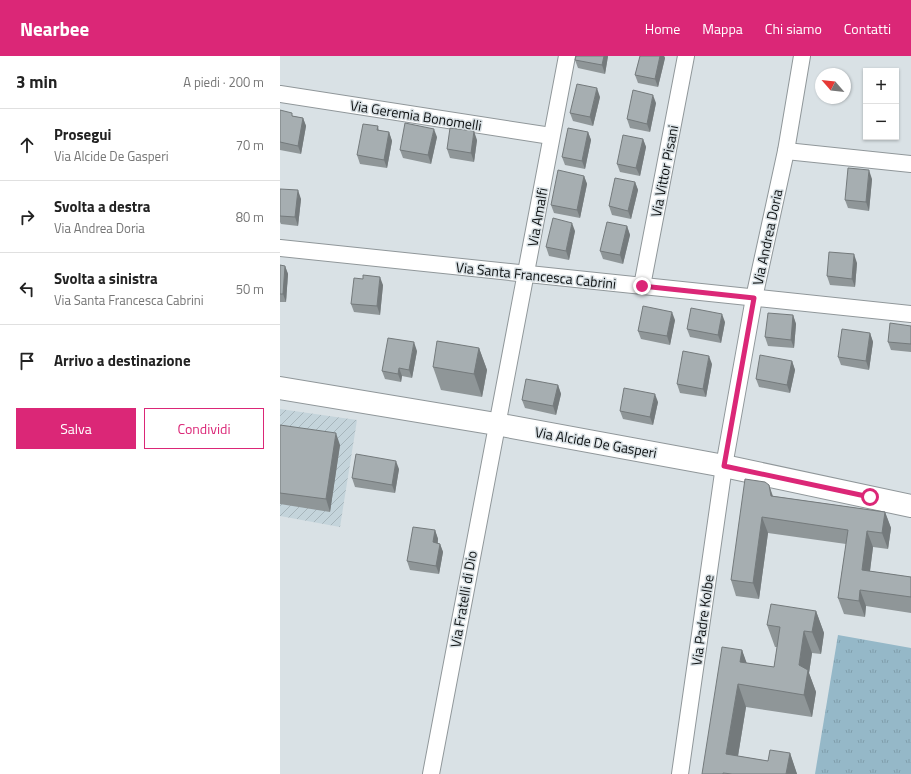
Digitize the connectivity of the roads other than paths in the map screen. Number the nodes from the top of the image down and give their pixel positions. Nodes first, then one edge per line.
1 (567, 56) edge
2 (686, 56) edge
3 (802, 56) edge
4 (280, 94) edge
5 (551, 136) junction
6 (786, 151) junction
7 (911, 164) edge
8 (280, 248) edge
9 (527, 274) junction
10 (642, 286) junction
11 (754, 298) junction
12 (911, 314) edge
13 (280, 388) edge
14 (496, 424) junction
15 (724, 466) junction
16 (911, 506) edge
17 (431, 774) edge
18 (680, 774) edge

1 - 5 street, Via Amalfi
2 - 10 street, Via Vittor Pisani
3 - 6 street, Via Andrea Doria
4 - 5 street, Via Geremia Bonomelli
5 - 9 street, Via Amalfi
6 - 7 street
6 - 11 street, Via Andrea Doria
8 - 9 street, Via Santa Francesca Cabrini
9 - 10 street, Via Santa Francesca Cabrini
9 - 14 street, Via Amalfi
10 - 11 street, Via Santa Francesca Cabrini
11 - 12 street, Via Santa Francesca Cabrini
11 - 15 street, Via Andrea Doria
13 - 14 street, Via Alcide De Gasperi
14 - 15 street, Via Alcide De Gasperi
14 - 17 street, Via Fratelli di Dio
15 - 16 street, Via Alcide De Gasperi
15 - 18 street, Via Padre Kolbe

